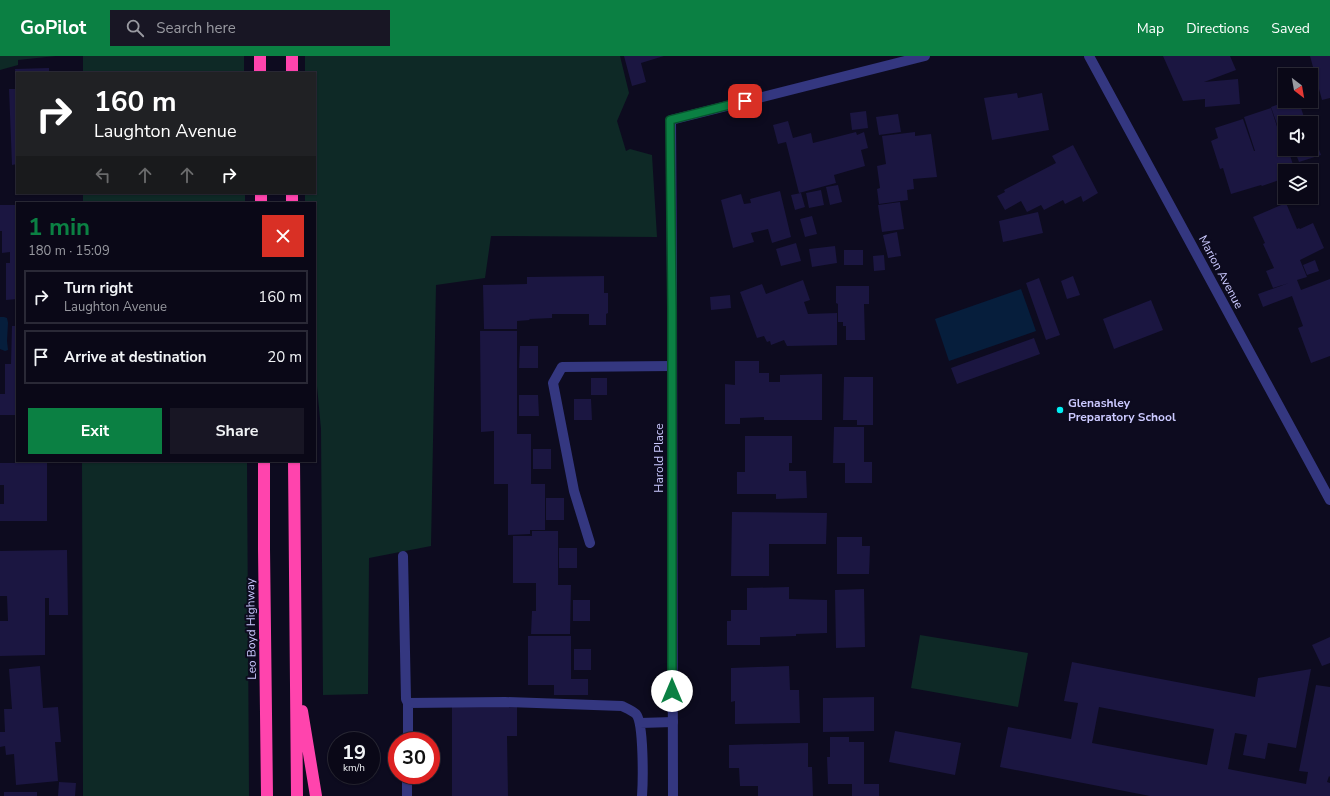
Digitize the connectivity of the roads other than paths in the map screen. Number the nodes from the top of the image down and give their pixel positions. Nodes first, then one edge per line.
1 (260, 56) edge
2 (292, 56) edge
3 (925, 56) edge
4 (1089, 56) edge
5 (260, 72) edge
6 (292, 72) edge
7 (672, 366) junction
8 (264, 462) edge
9 (294, 462) edge
10 (1330, 500) edge
11 (590, 543) dead end
12 (403, 556) dead end
13 (295, 640) junction
14 (408, 703) junction
15 (673, 722) junction
16 (640, 723) junction
17 (408, 732) edge
18 (407, 784) edge
19 (267, 796) edge
20 (297, 796) edge
21 (316, 796) edge
22 (407, 796) edge
23 (642, 796) edge
24 (673, 796) edge

1 - 5 highway
2 - 6 highway
3 - 7 street, Harold Place
4 - 10 street, Marion Avenue
7 - 11 street
7 - 15 street, Harold Place
8 - 19 highway, Leo Boyd Highway
9 - 13 highway
12 - 14 street
13 - 20 highway
13 - 21 highway
14 - 16 street
14 - 17 street
15 - 16 street
15 - 24 street, Harold Place
16 - 23 street
18 - 22 street

